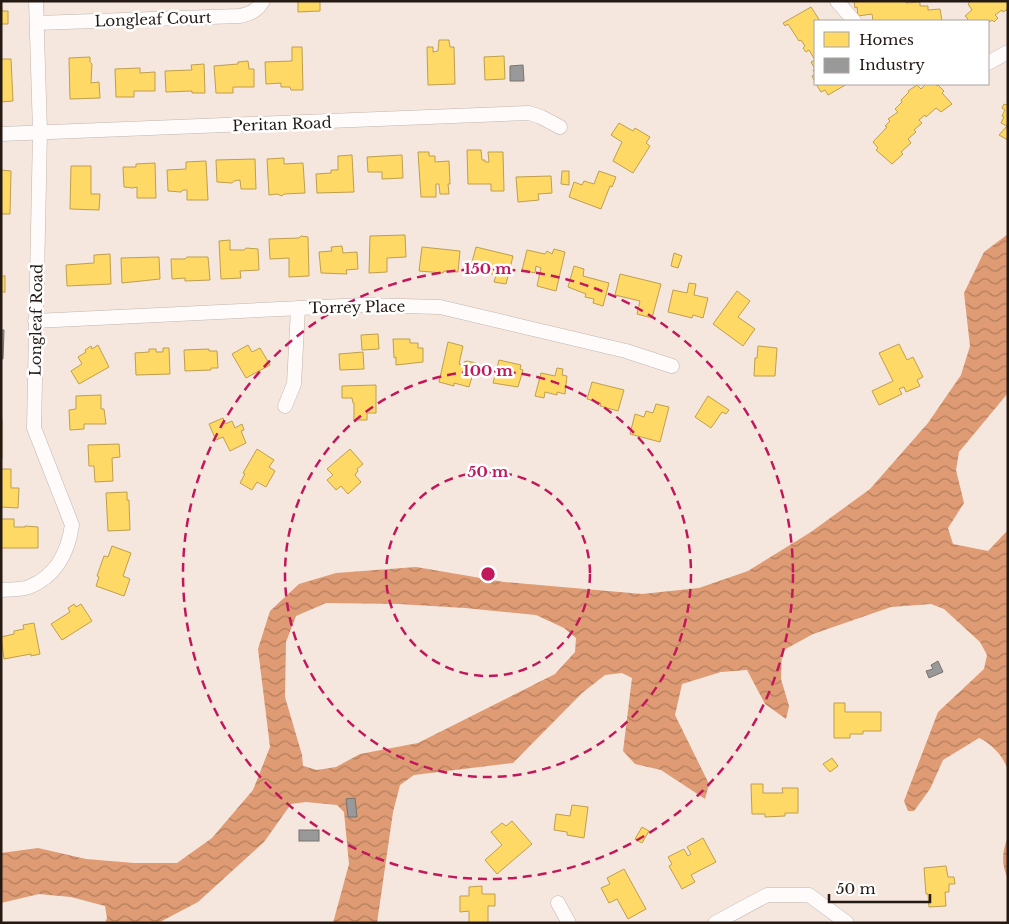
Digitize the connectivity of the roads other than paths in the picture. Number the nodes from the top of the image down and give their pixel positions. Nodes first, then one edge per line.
1 (36, 1) edge
2 (262, 1) edge
3 (837, 1) edge
4 (853, 20) edge
5 (37, 23) junction
6 (1008, 52) edge
7 (989, 62) edge
8 (560, 127) dead end
9 (40, 132) junction
10 (1, 134) edge
11 (298, 308) junction
12 (36, 321) junction
13 (672, 366) dead end
14 (285, 406) dead end
15 (1, 590) edge
16 (558, 903) dead end
17 (569, 923) edge
18 (714, 923) edge
19 (847, 923) edge

1 - 5 street, Longleaf Road
2 - 5 street, Longleaf Court
3 - 4 street
5 - 9 street, Longleaf Road
6 - 7 street
8 - 9 street, Peritan Road
9 - 10 street, Peritan Road
9 - 12 street, Longleaf Road
11 - 12 street, Torrey Place
11 - 13 street, Torrey Place
11 - 14 street
12 - 15 street, Longleaf Road
16 - 17 street
18 - 19 street

